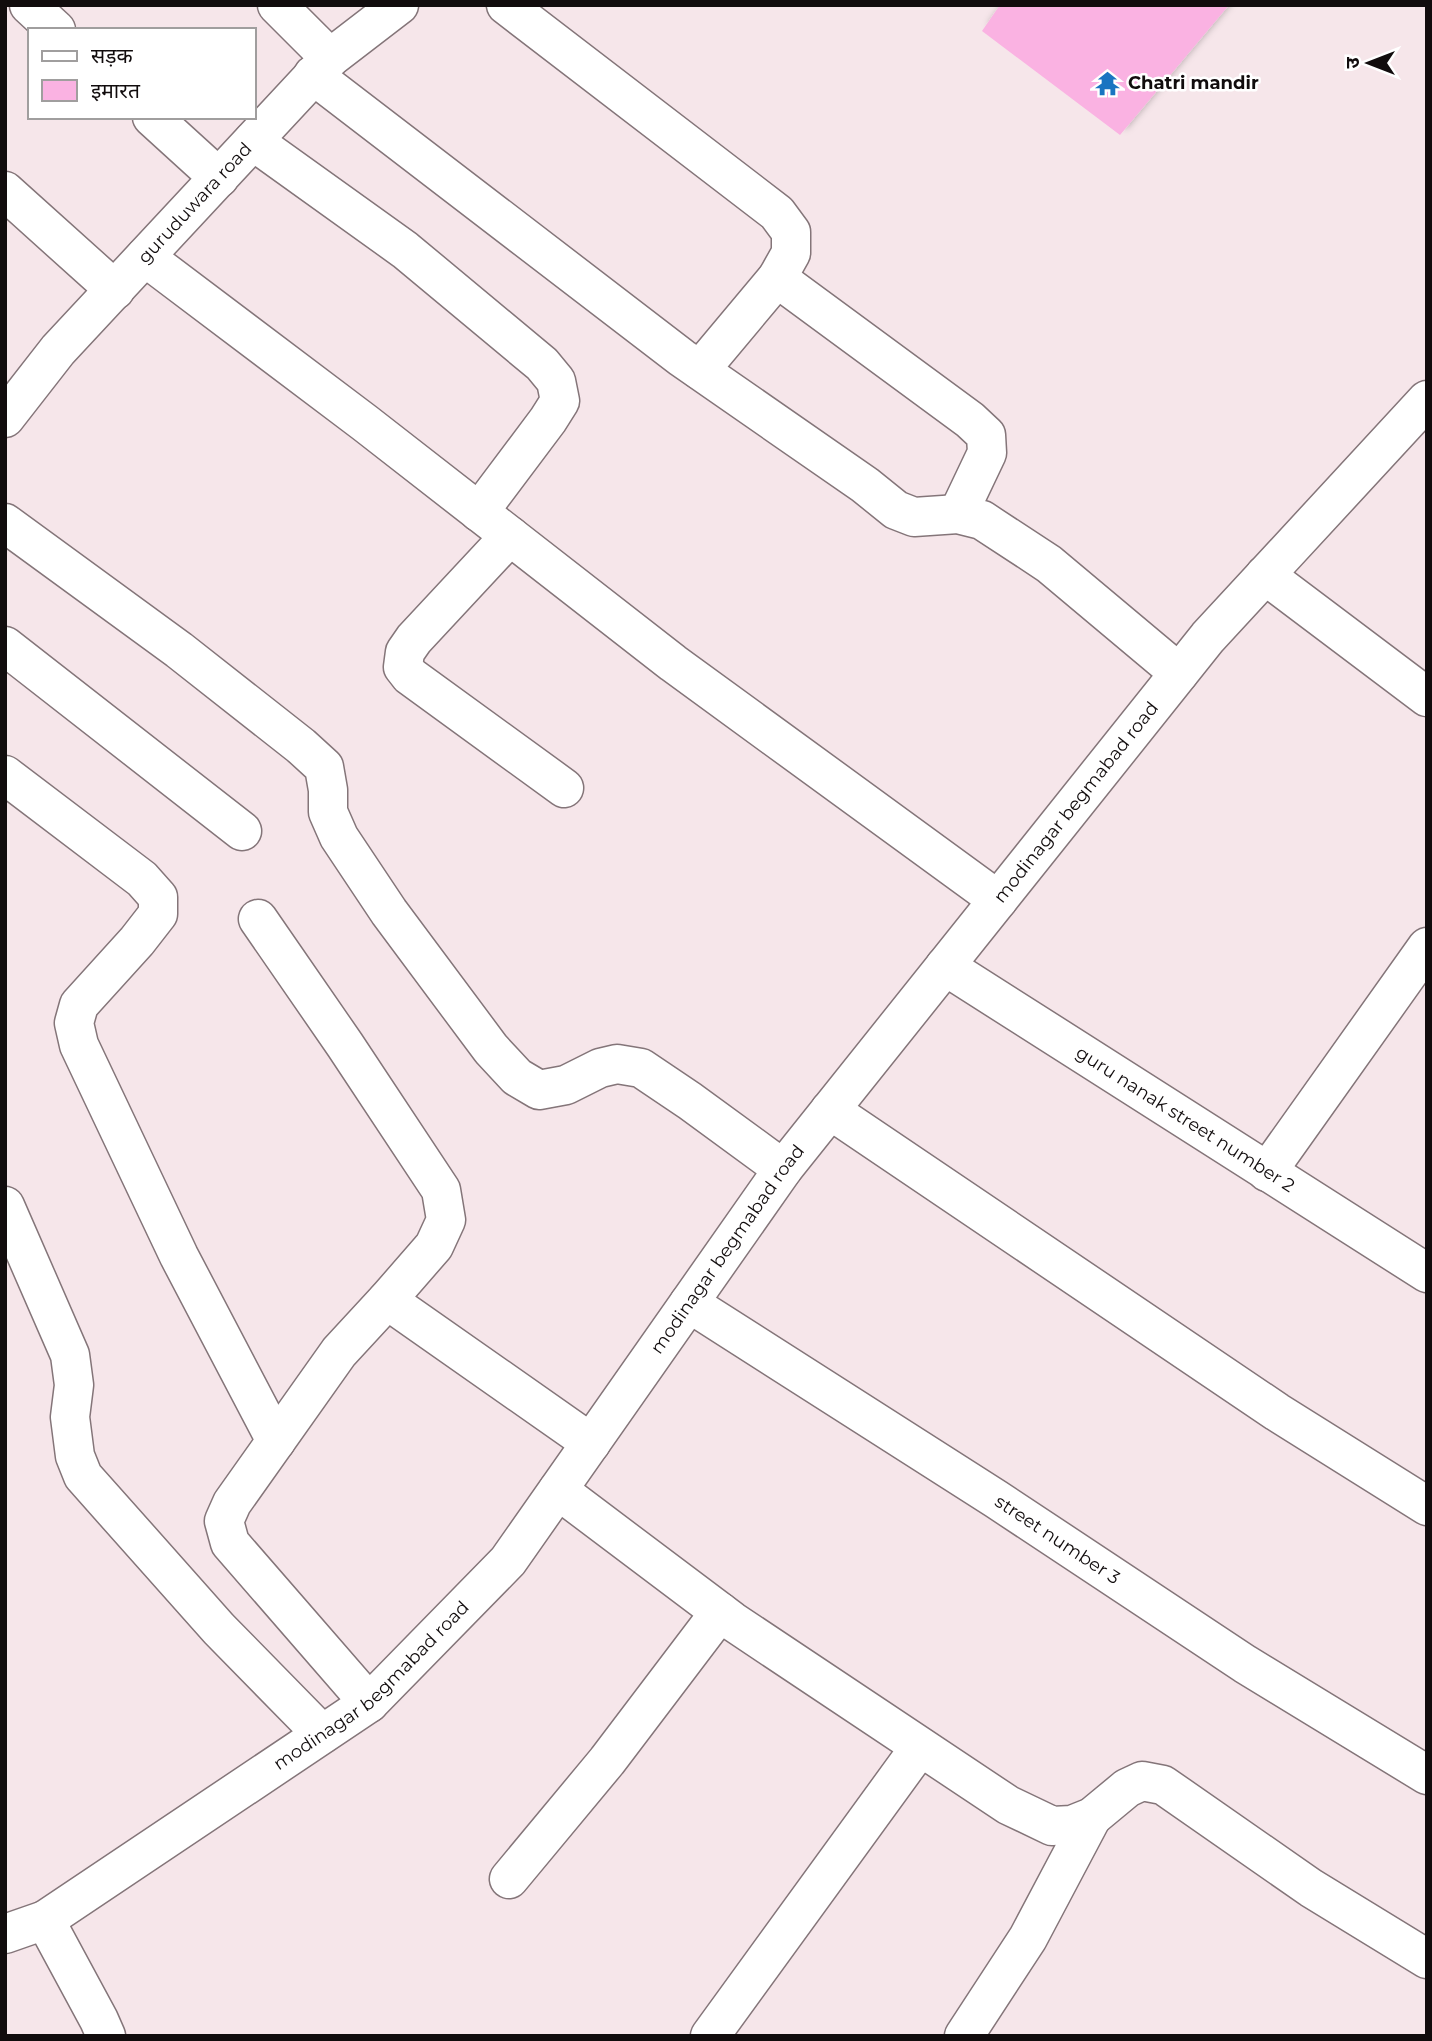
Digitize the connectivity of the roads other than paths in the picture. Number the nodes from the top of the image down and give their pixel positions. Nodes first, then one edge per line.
1 (29, 5) edge
2 (277, 5) edge
3 (399, 5) edge
4 (506, 5) edge
5 (54, 28) edge
6 (322, 67) junction
7 (154, 119) edge
8 (253, 142) junction
9 (219, 178) junction
10 (5, 191) edge
11 (145, 257) junction
12 (777, 278) junction
13 (115, 290) junction
14 (700, 370) junction
15 (1427, 400) edge
16 (5, 418) edge
17 (479, 512) junction
18 (958, 514) junction
19 (5, 523) edge
20 (510, 536) junction
21 (1265, 575) junction
22 (5, 646) edge
23 (1179, 673) junction
24 (1427, 696) edge
25 (5, 775) edge
26 (564, 788) dead end
27 (242, 831) dead end
28 (998, 900) junction
29 (258, 919) dead end
30 (1427, 947) edge
31 (945, 966) junction
32 (830, 1110) junction
33 (783, 1169) junction
34 (1267, 1172) junction
35 (5, 1206) edge
36 (1427, 1273) edge
37 (387, 1300) junction
38 (689, 1303) junction
39 (276, 1441) junction
40 (591, 1443) junction
41 (558, 1490) junction
42 (1427, 1506) edge
43 (720, 1612) junction
44 (369, 1703) junction
45 (322, 1734) junction
46 (920, 1747) junction
47 (1427, 1775) edge
48 (1092, 1817) junction
49 (509, 1879) dead end
50 (19, 1922) edge
51 (1427, 1959) edge
52 (106, 2036) edge
53 (710, 2036) edge
54 (964, 2036) edge

1 - 5 street
2 - 6 street
3 - 6 street, guruduwara road
4 - 12 street
6 - 8 street, guruduwara road
6 - 14 street
7 - 9 street
8 - 9 street, guruduwara road
8 - 17 street
9 - 11 street, guruduwara road
10 - 13 street
11 - 13 street, guruduwara road
11 - 17 street
12 - 14 street
12 - 18 street
13 - 16 street, guruduwara road
14 - 18 street
15 - 21 street, modinagar begmabad road
17 - 20 street
18 - 23 street
19 - 33 street
20 - 26 street
20 - 28 street
21 - 23 street, modinagar begmabad road
21 - 24 street
22 - 27 street
23 - 28 street, modinagar begmabad road
25 - 39 street
28 - 31 street, modinagar begmabad road
29 - 37 street
30 - 34 street
31 - 32 street, modinagar begmabad road
31 - 34 street, guru nanak street number 2
32 - 33 street, modinagar begmabad road
32 - 42 street
33 - 38 street, modinagar begmabad road
34 - 36 street, guru nanak street number 2
35 - 45 street
37 - 39 street
37 - 40 street
38 - 40 street, modinagar begmabad road
38 - 47 street, street number 3
39 - 44 street
40 - 41 street, modinagar begmabad road
41 - 43 street
41 - 44 street, modinagar begmabad road
43 - 46 street
43 - 49 street
44 - 45 street, modinagar begmabad road
45 - 50 street, modinagar begmabad road
46 - 48 street
46 - 53 street
48 - 51 street
48 - 54 street
50 - 52 street, modinagar begmabad road

